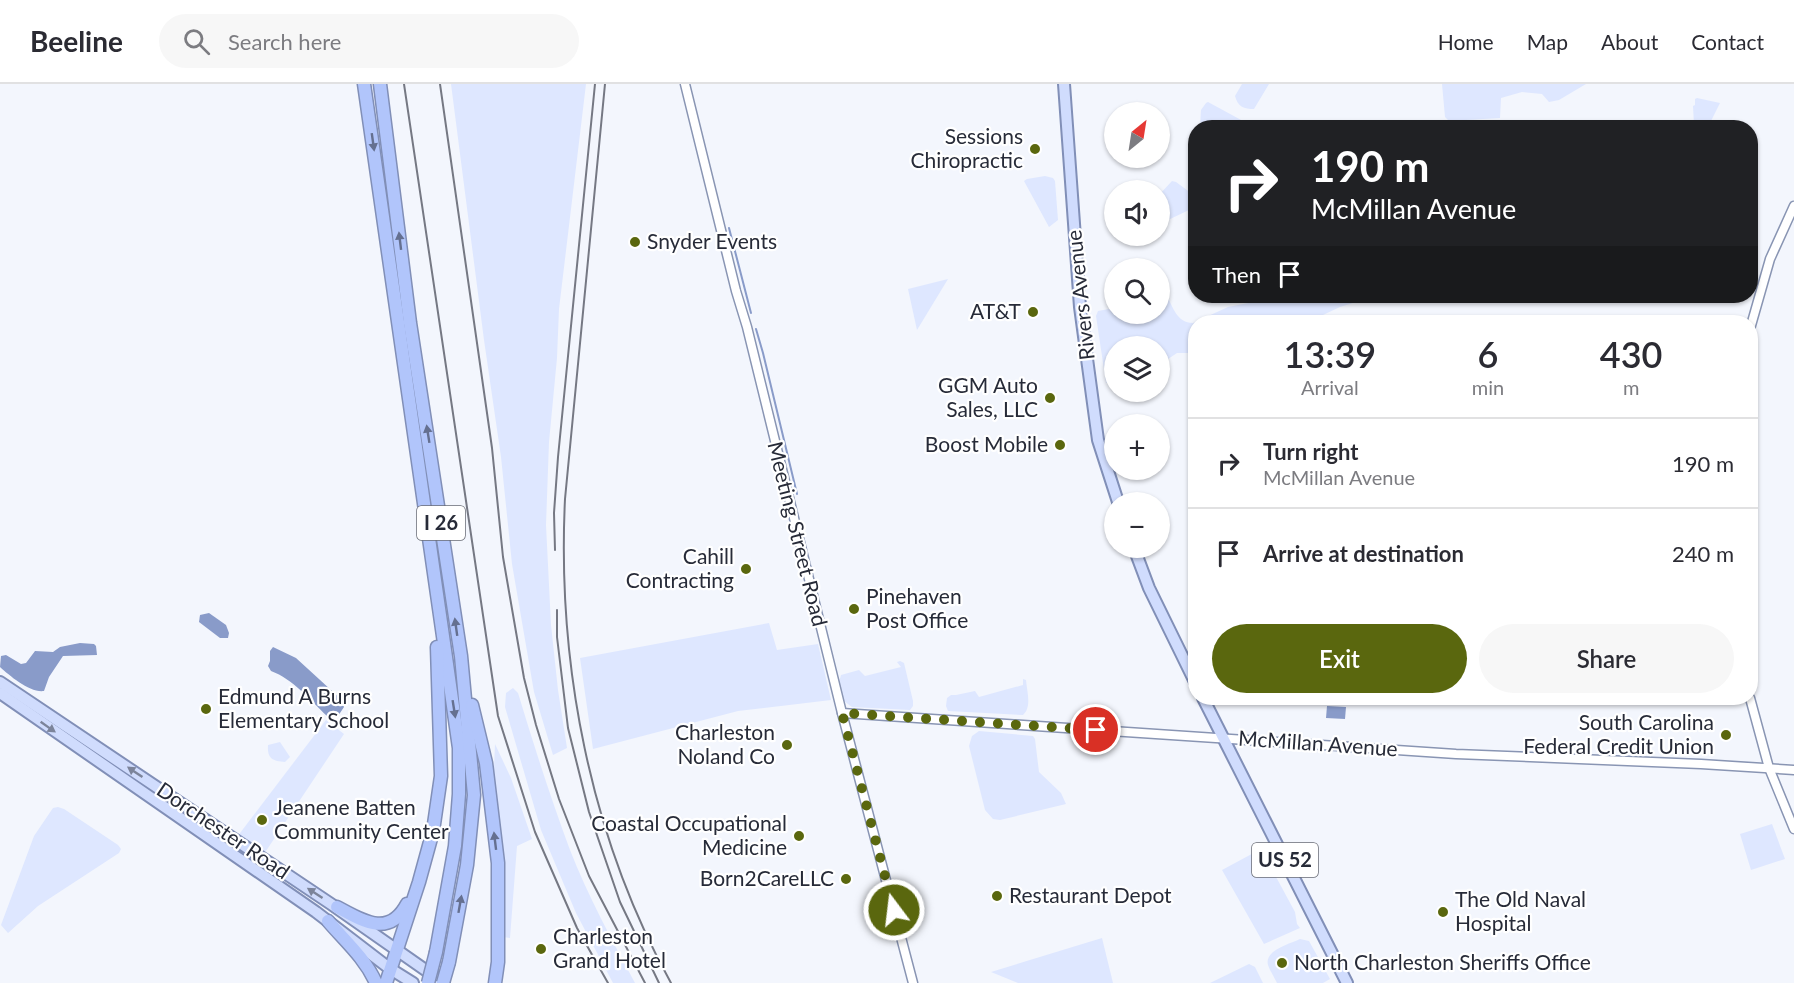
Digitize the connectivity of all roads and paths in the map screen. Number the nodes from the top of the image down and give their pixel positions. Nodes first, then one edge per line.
1 (364, 84) edge
2 (380, 84) edge
3 (685, 84) edge
4 (1064, 84) edge
5 (1794, 206) edge
6 (1758, 301) edge
7 (1115, 492) edge
8 (430, 547) junction
9 (1138, 558) edge
10 (461, 656) junction
11 (1188, 668) edge
12 (0, 682) edge
13 (0, 693) edge
14 (1206, 705) edge
15 (1752, 705) edge
16 (842, 713) junction
17 (1223, 738) junction
18 (1769, 768) junction
19 (1794, 770) edge
20 (1794, 829) edge
21 (419, 882) junction
22 (337, 907) junction
23 (328, 921) junction
24 (397, 950) junction
25 (389, 968) junction
26 (376, 983) edge
27 (386, 983) edge
28 (413, 983) edge
29 (428, 983) edge
30 (443, 983) edge
31 (495, 983) edge
32 (913, 983) edge
33 (1347, 983) edge

1 -> 8 highway, I 26
10 -> 2 highway, I 26
3 - 16 street, Meeting Street Road
4 - 7 main road, Rivers Avenue
5 - 6 street
8 - 21 highway
8 -> 29 highway, I 26, bridge
9 - 11 main road
30 -> 10 highway, I 26, bridge
31 -> 10 highway
22 -> 12 main road, Dorchester Road
13 -> 23 main road, Dorchester Road
14 - 17 main road, US 52
15 - 18 street
16 - 17 street, McMillan Avenue
16 - 32 street, Meeting Street Road
17 - 18 street, McMillan Avenue
17 - 33 main road, US 52
18 - 19 street, McMillan Avenue
18 - 20 street
21 - 22 highway
21 - 24 highway
22 - 24 main road, Dorchester Road
23 - 25 main road, Dorchester Road
23 - 26 highway
24 - 25 highway
24 - 30 main road, Dorchester Road
25 - 27 highway
25 - 28 main road, Dorchester Road

